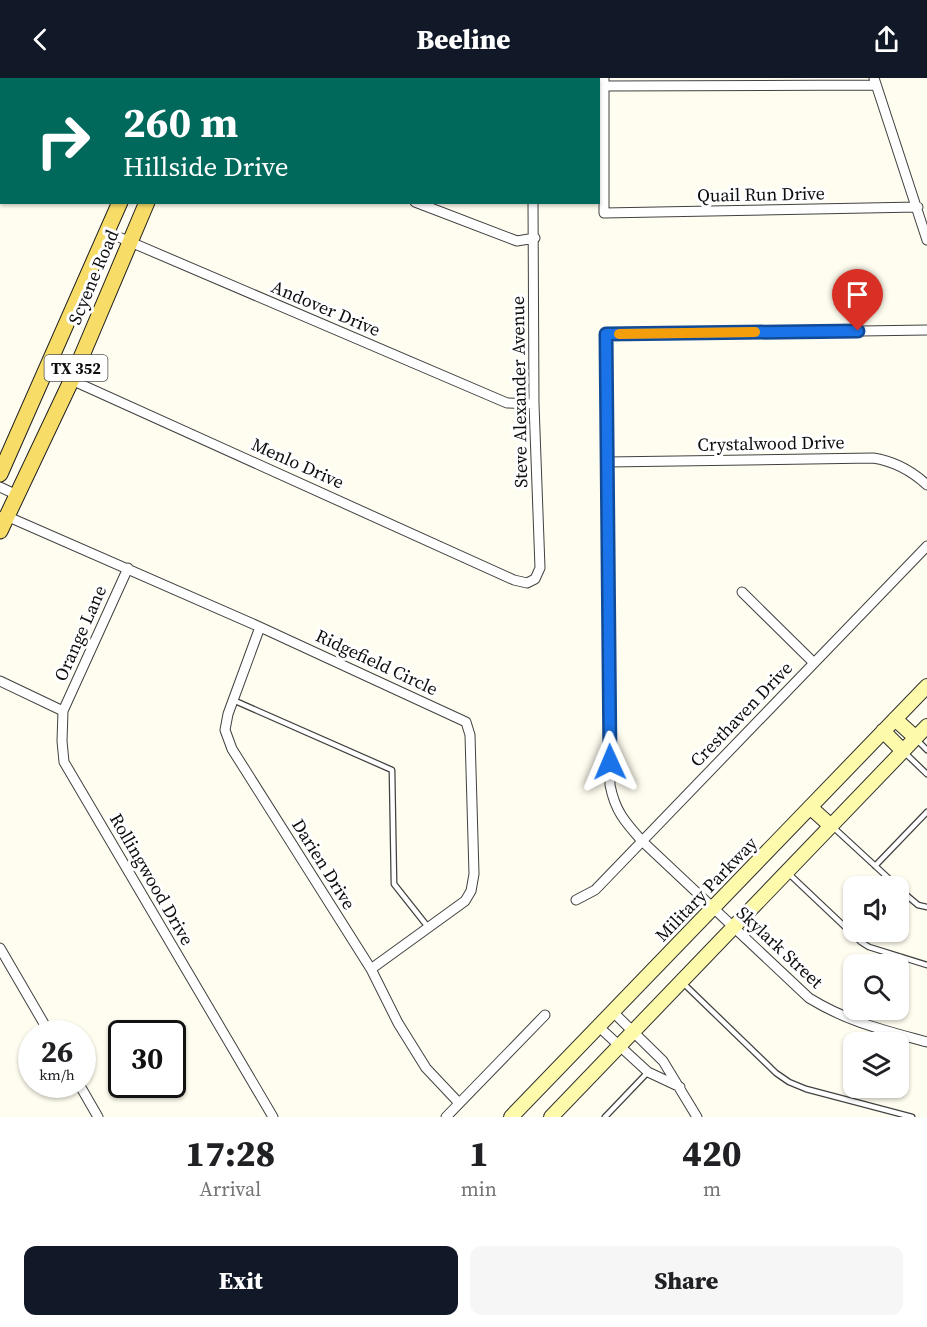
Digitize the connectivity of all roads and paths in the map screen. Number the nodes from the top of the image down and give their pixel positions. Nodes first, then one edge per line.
1 (604, 82) edge
2 (875, 82) edge
3 (119, 204) edge
4 (146, 204) edge
5 (420, 204) edge
6 (533, 204) edge
7 (918, 207) junction
8 (107, 232) junction
9 (535, 238) junction
10 (927, 240) edge
11 (129, 242) junction
12 (927, 330) edge
13 (47, 369) junction
14 (72, 379) junction
15 (534, 405) junction
16 (608, 462) junction
17 (0, 474) edge
18 (927, 485) edge
19 (0, 488) edge
20 (17, 495) junction
21 (3, 515) edge
22 (0, 531) edge
23 (927, 546) edge
24 (128, 568) junction
25 (534, 579) joint
26 (742, 592) dead end
27 (260, 627) junction
28 (814, 663) junction
29 (0, 681) edge
30 (927, 686) edge
31 (233, 699) junction
32 (63, 711) junction
33 (895, 718) junction
34 (927, 726) edge
35 (883, 730) junction
36 (916, 738) junction
37 (927, 750) edge
38 (903, 751) junction
39 (927, 774) edge
40 (810, 807) junction
41 (927, 812) edge
42 (831, 826) junction
43 (642, 841) junction
44 (875, 866) junction
45 (787, 872) junction
46 (886, 876) edge
47 (909, 897) edge
48 (576, 900) dead end
49 (927, 906) edge
50 (713, 908) junction
51 (428, 927) junction
52 (734, 928) junction
53 (0, 948) edge
54 (927, 965) edge
55 (371, 969) junction
56 (682, 982) junction
57 (613, 1012) junction
58 (545, 1015) dead end
59 (42, 1020) edge
60 (599, 1027) junction
61 (634, 1031) junction
62 (927, 1042) edge
63 (620, 1046) junction
64 (648, 1072) junction
65 (680, 1087) junction
66 (87, 1098) edge
67 (459, 1103) junction
68 (98, 1117) edge
69 (273, 1117) edge
70 (446, 1117) edge
71 (510, 1117) edge
72 (551, 1117) edge
73 (605, 1117) edge
74 (697, 1117) edge
75 (912, 1117) edge

1 - 2 street
1 - 7 street, Quail Run Drive
2 - 7 street
3 - 8 main road, Scyene Road / TX 352
4 - 11 main road, Scyene Road / TX 352
5 - 9 street
6 - 9 street, Steve Alexander Avenue
7 - 10 street
8 - 11 street, Andover Drive
8 - 13 main road, Scyene Road / TX 352
9 - 15 street, Steve Alexander Avenue
11 - 14 main road, Scyene Road / TX 352
11 - 15 street, Andover Drive
12 - 16 street, Skylark Street
13 - 14 street, Menlo Drive
13 - 17 main road, Scyene Road / TX 352
14 - 20 main road, Scyene Road / TX 352
14 - 25 street, Menlo Drive
15 - 25 street, Steve Alexander Avenue
16 - 18 street, Crystalwood Drive
16 - 43 street, Skylark Street
19 - 20 street
20 - 21 main road, Scyene Road / TX 352
21 - 22 main road, Scyene Road / TX 352
21 - 24 street, Ridgefield Circle
23 - 28 street, Cresthaven Drive
24 - 27 street, Ridgefield Circle
24 - 32 street, Orange Lane
26 - 28 street
27 - 31 street, Darien Drive
27 - 51 street, Ridgefield Circle
28 - 43 street, Cresthaven Drive
29 - 32 street
30 - 33 main road, Military Parkway
31 - 51 lane
31 - 55 street, Darien Drive
32 - 69 street, Rollingwood Drive
33 - 35 main road, Military Parkway
33 - 36 main road
34 - 36 main road
35 - 38 main road
35 - 40 main road, Military Parkway
36 - 37 lane
36 - 38 main road
38 - 39 lane
38 - 42 main road
40 - 42 main road
40 - 50 main road, Military Parkway
41 - 44 lane
42 - 44 lane
42 - 45 main road
43 - 48 street, Cresthaven Drive
43 - 50 street, Skylark Street
44 - 46 lane
45 - 52 main road
45 - 54 lane
47 - 49 lane
50 - 52 street, Skylark Street
50 - 57 main road, Military Parkway
51 - 55 street, Ridgefield Circle
52 - 56 main road
52 - 62 street, Skylark Street
53 - 59 street
55 - 67 street, Darien Drive
56 - 61 main road
56 - 75 lane
57 - 60 main road, Military Parkway
57 - 61 street
58 - 67 street
60 - 63 street
60 - 71 main road, Military Parkway
61 - 63 main road
61 - 65 street
63 - 64 street
63 - 72 main road
64 - 65 street
64 - 73 lane
65 - 74 street
66 - 68 street
67 - 70 street

